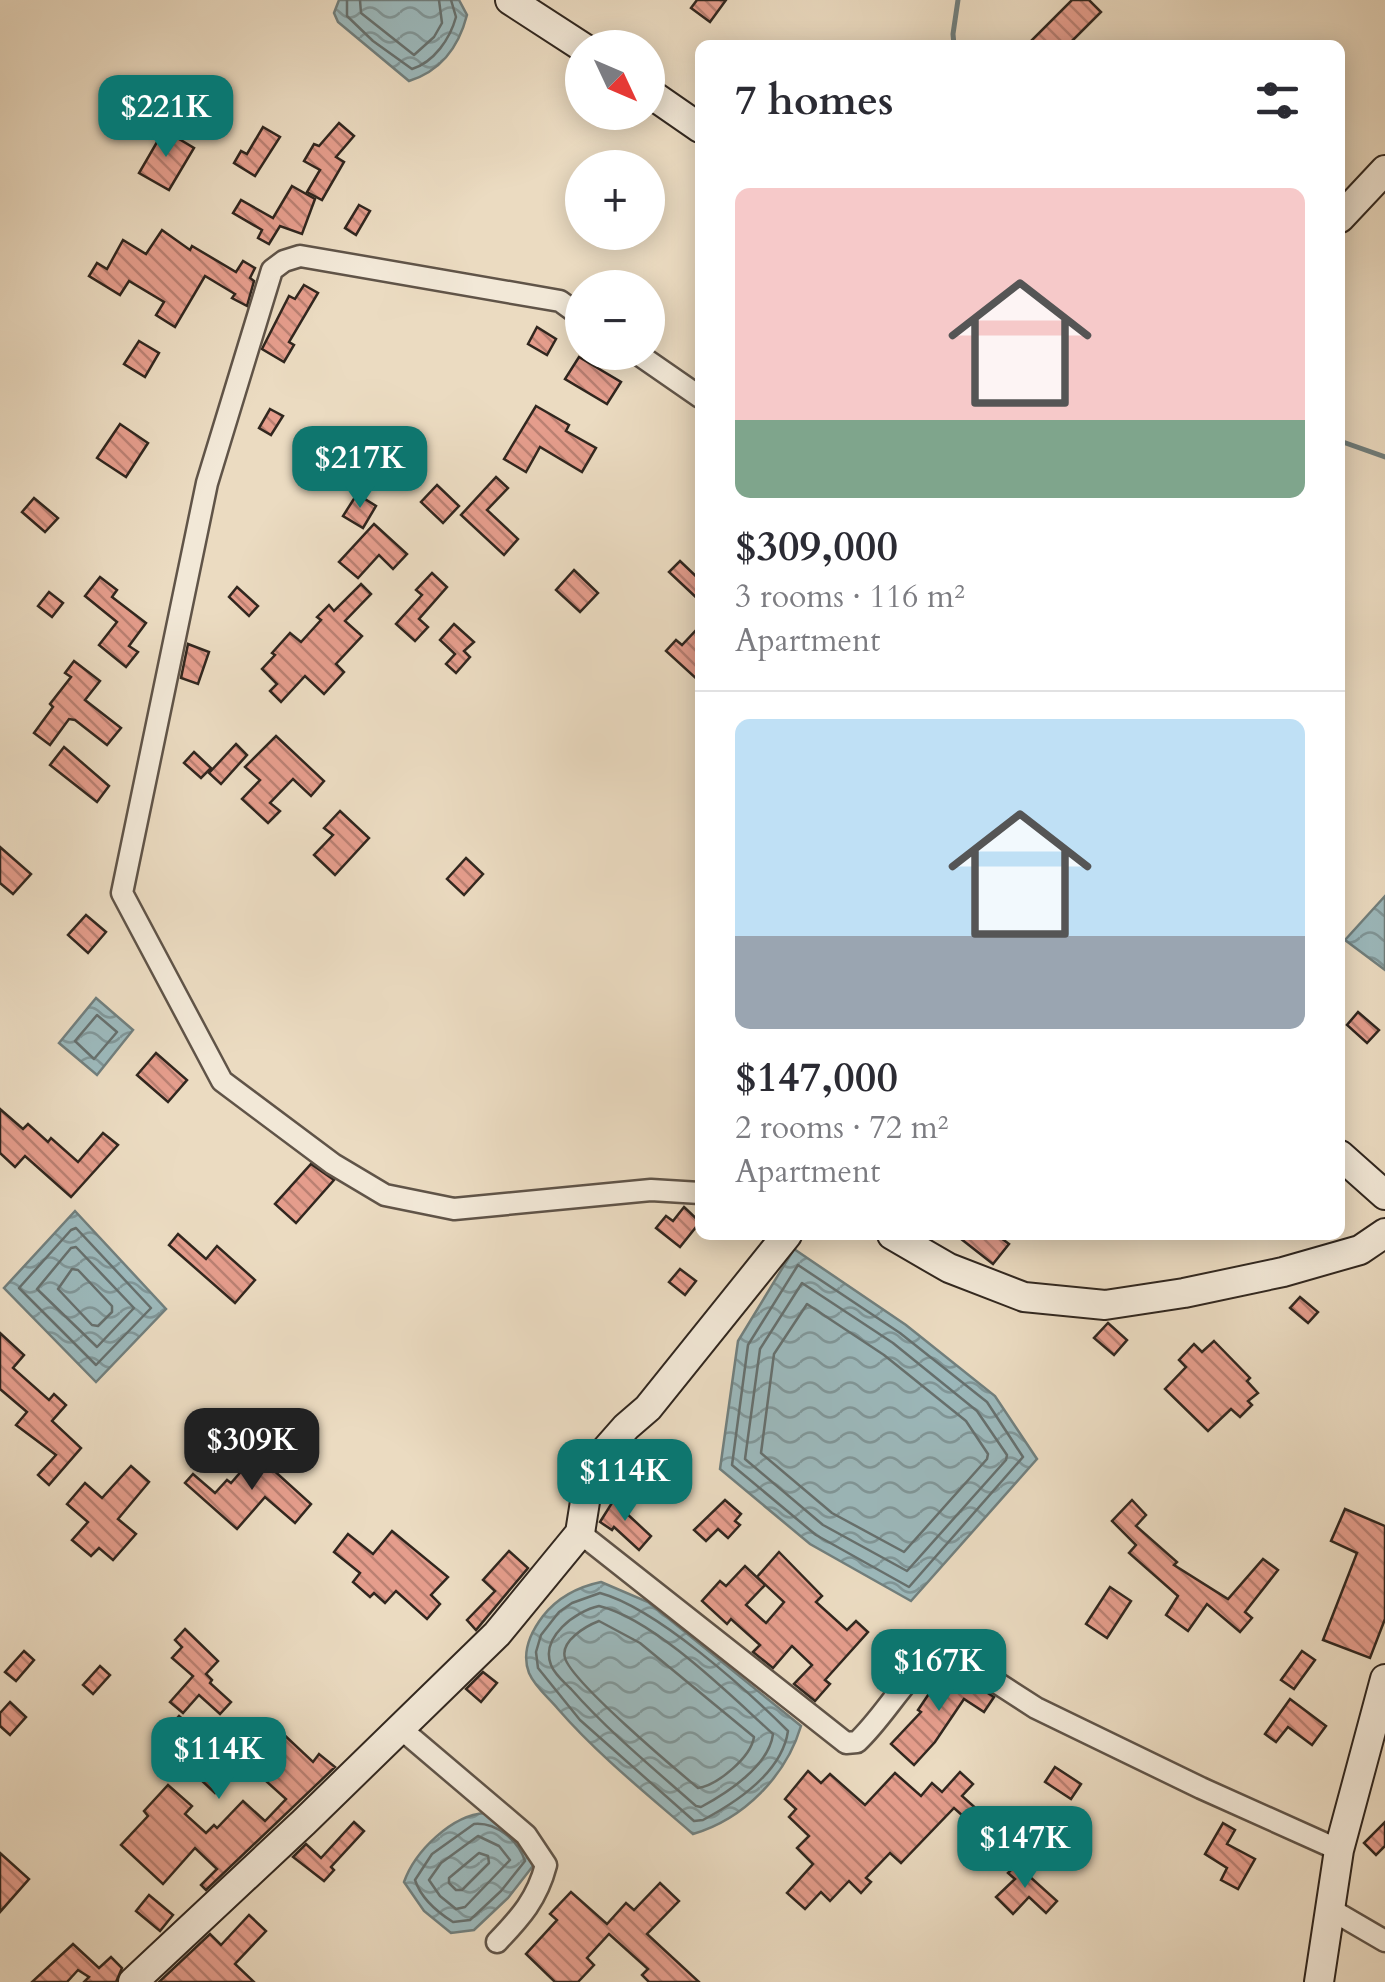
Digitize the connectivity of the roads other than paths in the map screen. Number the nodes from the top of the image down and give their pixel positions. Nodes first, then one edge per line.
1 (510, 0) edge
2 (565, 36) edge
3 (665, 104) edge
4 (695, 125) edge
5 (1385, 170) edge
6 (1345, 213) edge
7 (565, 305) edge
8 (660, 370) edge
9 (695, 394) edge
10 (1345, 1159) edge
11 (695, 1193) edge
12 (1385, 1195) edge
13 (1385, 1234) edge
14 (783, 1240) edge
15 (901, 1240) edge
16 (580, 1533) junction
17 (1385, 1679) edge
18 (400, 1728) junction
19 (1339, 1850) junction
20 (1330, 1909) junction
21 (1385, 1940) edge
22 (497, 1942) dead end
23 (133, 1982) edge
24 (1319, 1982) edge

1 - 2 main road
3 - 4 main road
5 - 6 main road
7 - 11 street
8 - 9 street
10 - 12 main road
13 - 15 main road
14 - 16 main road
16 - 18 main road
16 - 19 street
17 - 19 main road
18 - 22 street
18 - 23 main road
19 - 20 main road
20 - 21 street
20 - 24 main road

